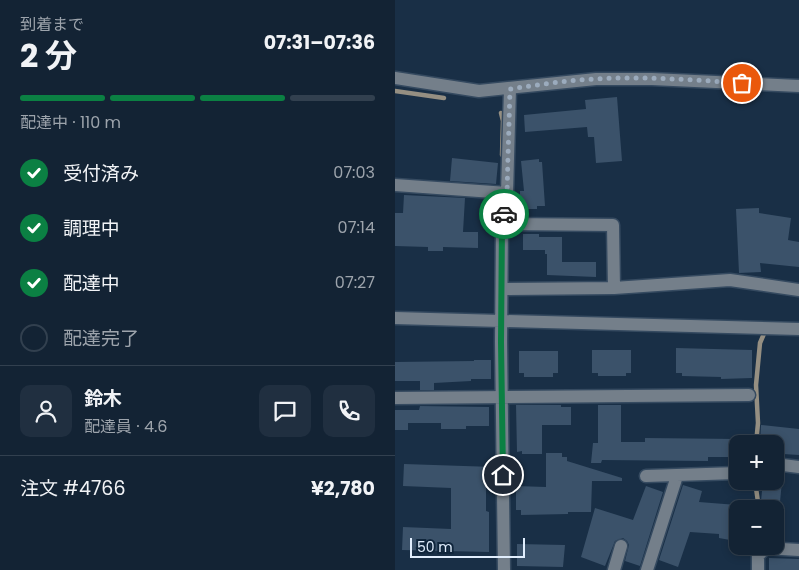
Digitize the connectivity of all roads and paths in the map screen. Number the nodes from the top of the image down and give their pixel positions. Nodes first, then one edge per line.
1 (395, 78) edge
2 (799, 86) edge
3 (510, 89) junction
4 (395, 185) edge
5 (507, 193) junction
6 (502, 224) junction
7 (614, 288) junction
8 (502, 289) junction
9 (799, 290) edge
10 (395, 318) edge
11 (501, 320) junction
12 (799, 329) edge
13 (749, 395) dead end
14 (395, 398) edge
15 (501, 398) junction
16 (784, 465) edge
17 (799, 467) edge
18 (729, 473) edge
19 (646, 476) dead end
20 (677, 476) junction
21 (621, 546) dead end
22 (799, 550) edge
23 (504, 570) edge
24 (614, 570) edge
25 (647, 570) edge
26 (758, 570) edge

1 - 3 street
2 - 3 street
3 - 5 street
4 - 5 street
5 - 6 street
6 - 7 street
6 - 8 street
7 - 8 street
7 - 9 street
8 - 11 street
10 - 11 street
11 - 12 street
11 - 15 street
13 - 15 street
14 - 15 street
15 - 23 street
16 - 17 street
18 - 20 street
19 - 20 street
20 - 25 street
21 - 24 street
22 - 26 street

